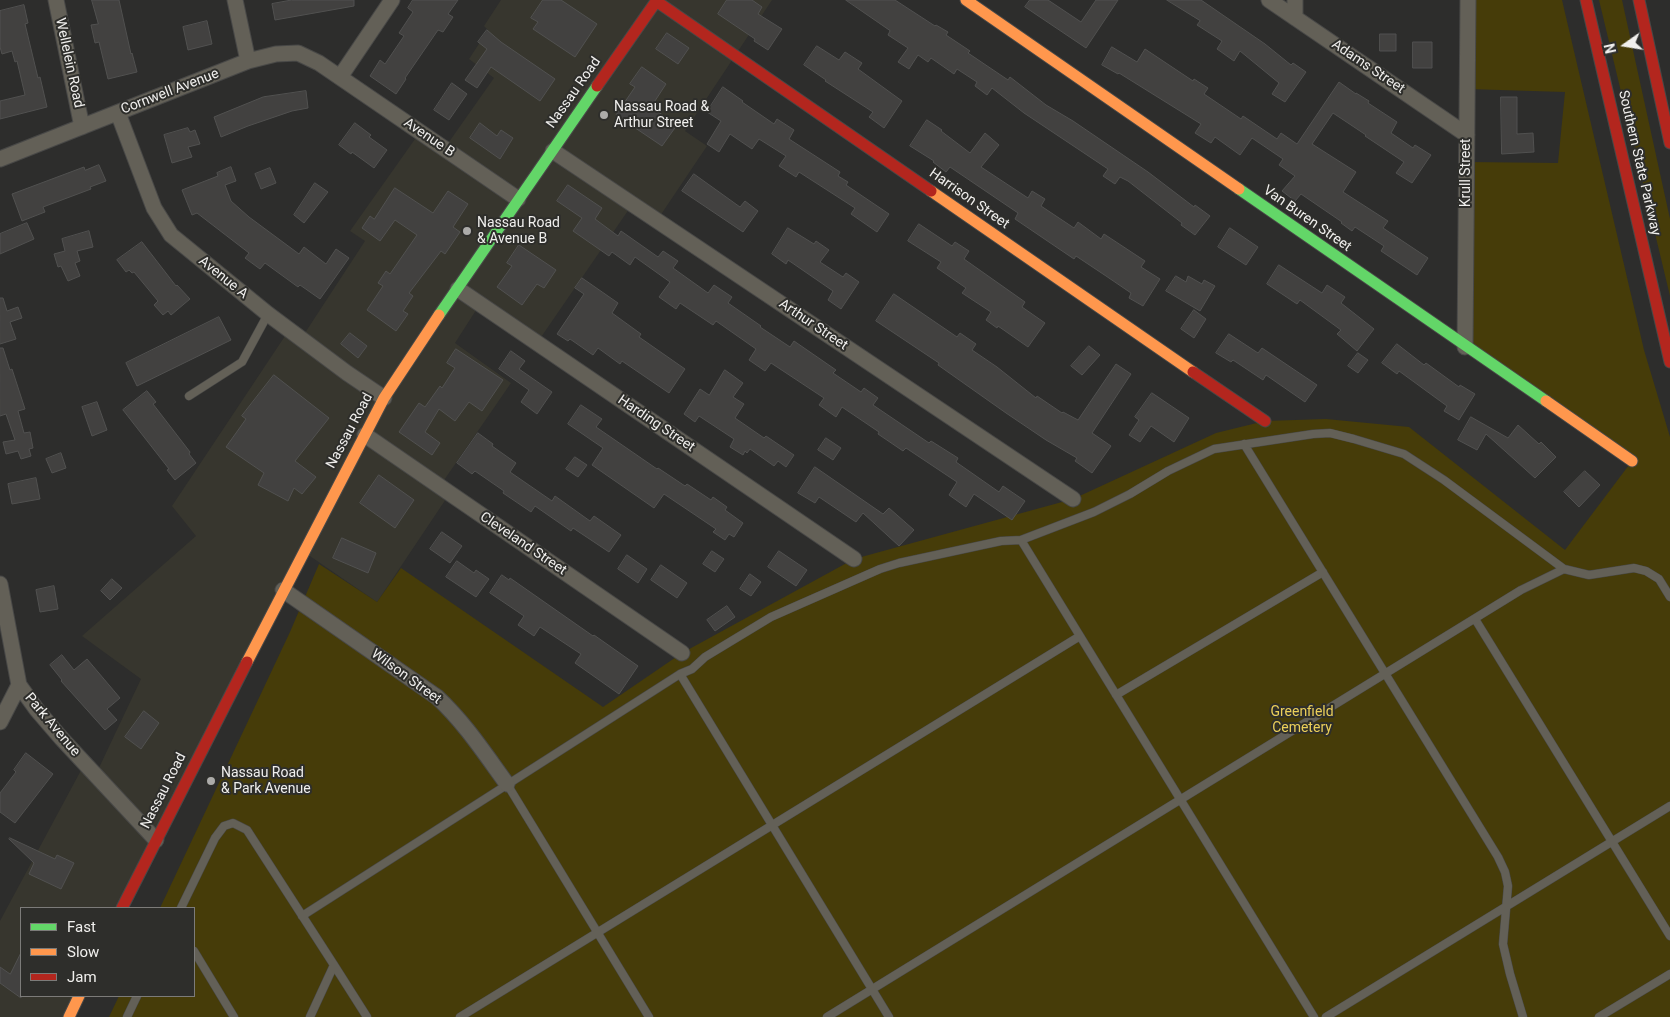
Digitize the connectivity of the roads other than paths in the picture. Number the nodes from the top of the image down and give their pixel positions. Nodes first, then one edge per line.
1 (56, 0) edge
2 (235, 0) edge
3 (392, 0) edge
4 (657, 0) edge
5 (966, 0) edge
6 (1269, 0) edge
7 (1295, 0) edge
8 (1468, 0) edge
9 (1586, 0) edge
10 (1639, 0) edge
11 (1295, 18) junction
12 (248, 62) junction
13 (340, 77) junction
14 (118, 112) junction
15 (82, 127) junction
16 (1467, 135) junction
17 (1670, 142) edge
18 (553, 151) junction
19 (0, 159) edge
20 (518, 199) junction
21 (458, 289) junction
22 (268, 314) junction
23 (1465, 347) junction
24 (1670, 362) edge
25 (189, 396) dead end
26 (384, 398) junction
27 (1265, 422) dead end
28 (365, 435) junction
29 (1244, 444) junction
30 (1632, 461) dead end
31 (1074, 499) dead end
32 (1021, 540) junction
33 (854, 559) dead end
34 (1564, 569) junction
35 (1323, 572) junction
36 (0, 584) edge
37 (283, 590) junction
38 (1670, 597) edge
39 (2, 608) edge
40 (1475, 619) junction
41 (1080, 636) junction
42 (682, 653) dead end
43 (680, 674) junction
44 (1385, 674) junction
45 (19, 685) junction
46 (1116, 695) junction
47 (0, 722) edge
48 (507, 784) junction
49 (1181, 800) junction
50 (1670, 806) edge
51 (772, 826) junction
52 (156, 840) junction
53 (1612, 842) junction
54 (1506, 906) junction
55 (122, 907) edge
56 (181, 907) edge
57 (302, 916) junction
58 (597, 933) junction
59 (1670, 936) edge
60 (195, 953) edge
61 (334, 965) junction
62 (1670, 974) edge
63 (872, 989) junction
64 (79, 997) edge
65 (137, 997) edge
66 (69, 1017) edge
67 (127, 1017) edge
68 (234, 1017) edge
69 (310, 1017) edge
70 (367, 1017) edge
71 (460, 1017) edge
72 (649, 1017) edge
73 (827, 1017) edge
74 (890, 1017) edge
75 (1314, 1017) edge
76 (1326, 1017) edge
77 (1523, 1017) edge
78 (1600, 1017) edge

1 - 15 street, Wellelein Road
2 - 12 street
3 - 13 street
4 - 18 main road, Nassau Road
4 - 27 main road, Harrison Street
5 - 23 main road, Van Buren Street
6 - 11 street, Adams Street
7 - 11 street
8 - 16 street, Krull Street
9 - 24 main road, Southern State Parkway
10 - 17 main road
11 - 16 street, Adams Street
12 - 13 street, Cornwell Avenue
12 - 14 street, Cornwell Avenue
13 - 20 street, Avenue B
14 - 15 street, Cornwell Avenue
14 - 22 street, Avenue A
15 - 19 street, Cornwell Avenue
16 - 23 street, Krull Street
18 - 20 main road, Nassau Road
18 - 31 street, Arthur Street
20 - 21 main road, Nassau Road
21 - 26 main road, Nassau Road
21 - 33 street, Harding Street
22 - 25 lane
22 - 26 street, Avenue A
23 - 30 main road, Van Buren Street
26 - 28 main road, Nassau Road
28 - 37 main road, Nassau Road
28 - 42 street, Cleveland Street
29 - 32 lane
29 - 34 lane
29 - 35 lane
32 - 41 lane
32 - 43 lane
34 - 38 lane
34 - 40 lane
35 - 44 lane
35 - 46 lane
36 - 39 street, Park Avenue
37 - 48 street, Wilson Street
37 - 52 main road, Nassau Road
39 - 45 street, Park Avenue
40 - 44 lane
40 - 53 lane
41 - 46 lane
41 - 51 lane
43 - 48 lane
43 - 51 lane
44 - 49 lane
44 - 54 lane
45 - 47 street
45 - 52 street, Park Avenue
46 - 49 lane
48 - 57 lane
48 - 58 lane
49 - 63 lane
49 - 75 lane
50 - 53 lane
51 - 58 lane
51 - 63 lane
52 - 55 main road, Nassau Road
53 - 54 lane
53 - 59 lane
54 - 76 lane
54 - 77 lane
56 - 57 lane
57 - 61 lane
58 - 71 lane
58 - 72 lane
60 - 68 lane
61 - 69 lane
61 - 70 lane
62 - 78 lane
63 - 73 lane
63 - 74 lane
64 - 66 main road
65 - 67 lane

